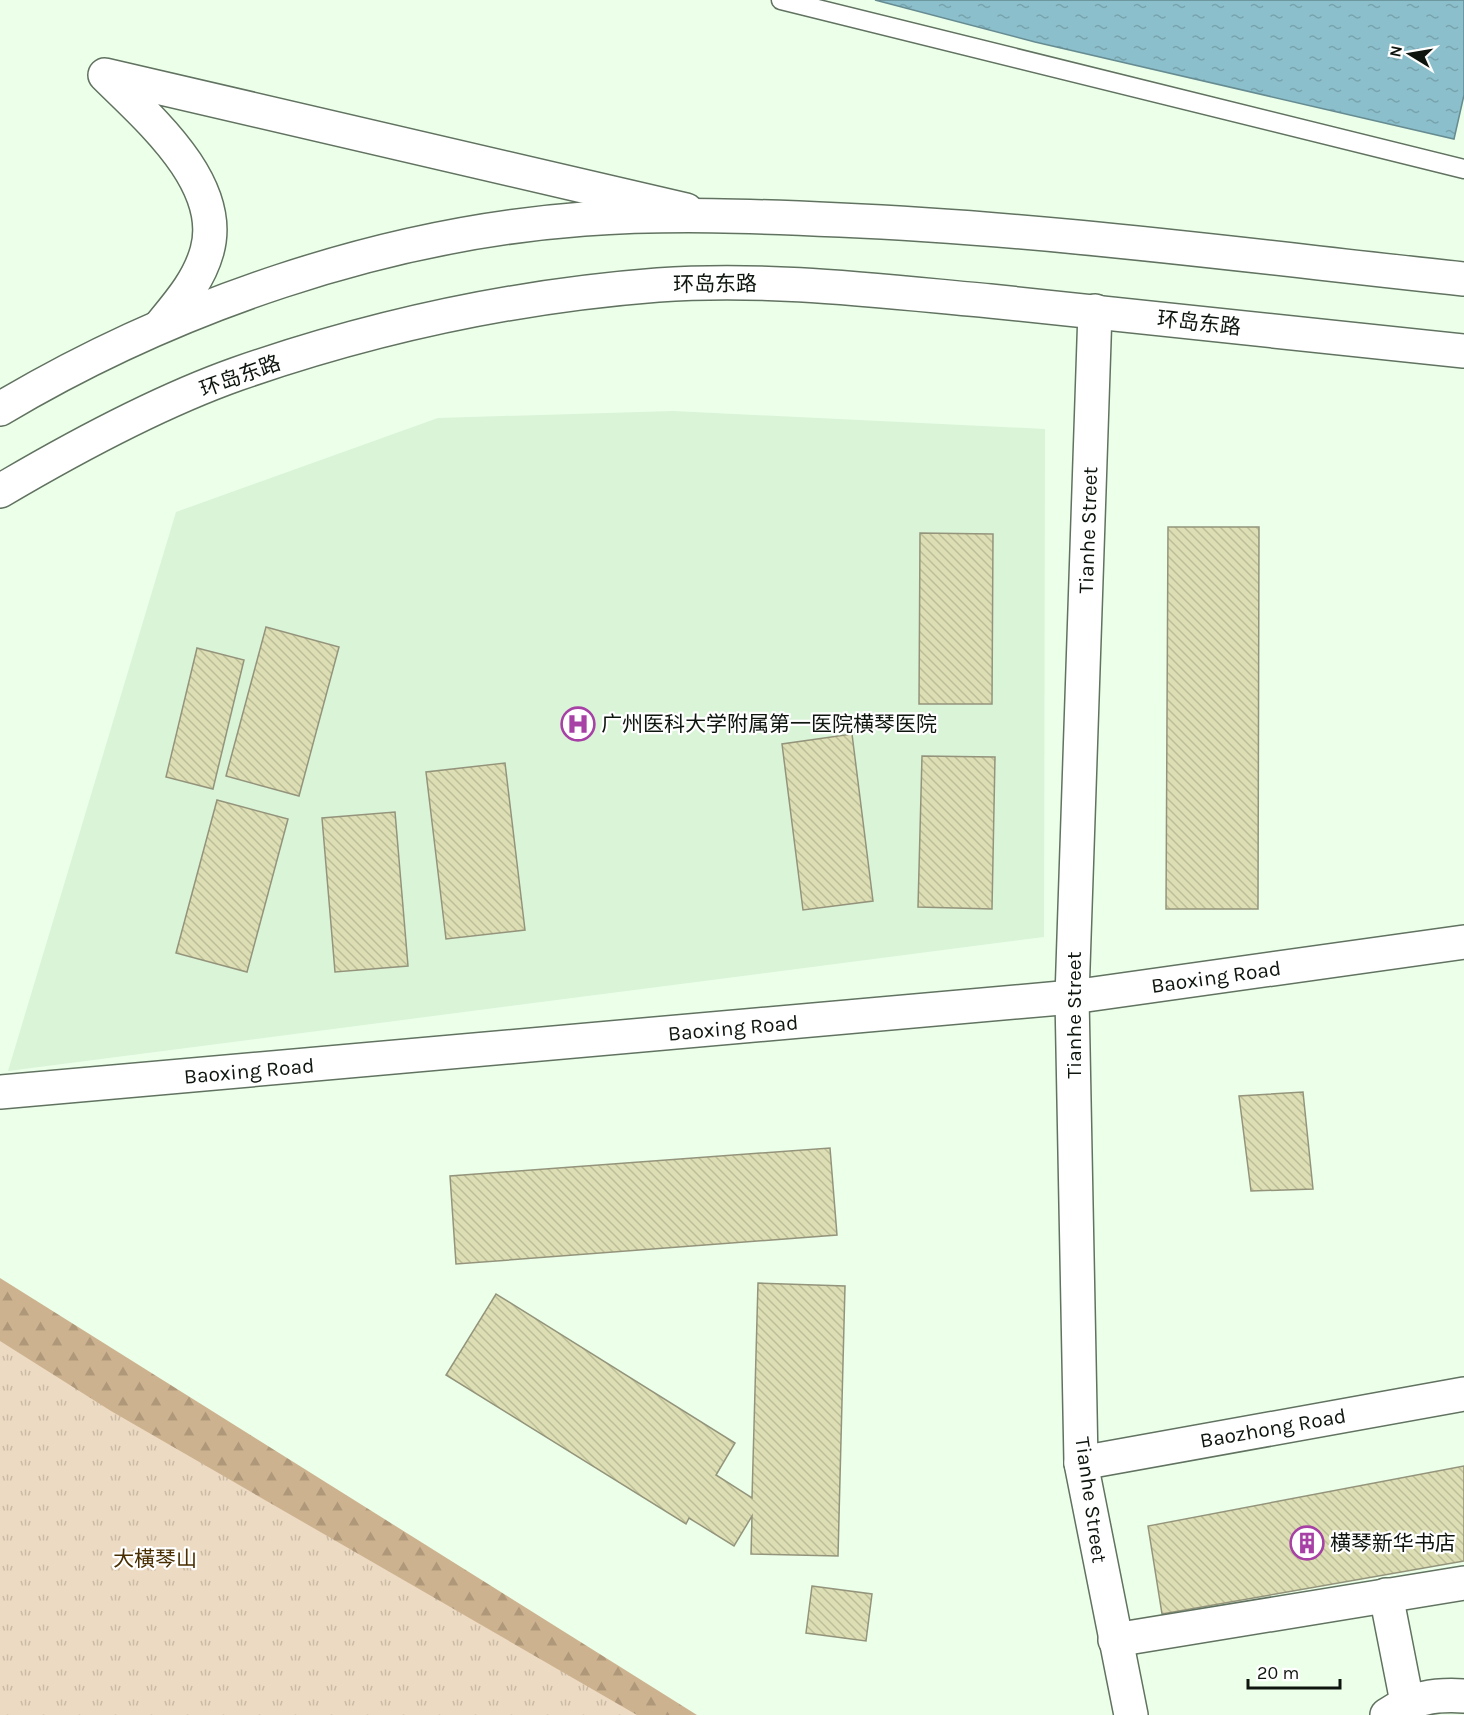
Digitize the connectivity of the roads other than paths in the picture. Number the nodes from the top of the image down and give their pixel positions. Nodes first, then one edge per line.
1 (781, 0) edge
2 (1464, 169) edge
3 (711, 216) junction
4 (1464, 279) edge
5 (1095, 311) junction
6 (161, 325) junction
7 (1464, 351) edge
8 (0, 409) edge
9 (0, 491) edge
10 (1464, 942) edge
11 (1072, 997) junction
12 (0, 1092) edge
13 (1464, 1394) edge
14 (1082, 1463) junction
15 (1464, 1582) edge
16 (1386, 1595) junction
17 (1114, 1640) junction
18 (1464, 1696) edge
19 (1397, 1709) edge
20 (1131, 1715) edge

1 - 2 lane
3 - 4 street
3 - 6 street
3 - 6 street
5 - 7 street, 环岛东路
5 - 9 street, 环岛东路
5 - 11 street, Tianhe Street
6 - 8 street
10 - 11 street, Baoxing Road
11 - 12 street, Baoxing Road
11 - 14 street, Tianhe Street
13 - 14 street, Baozhong Road
14 - 17 street, Tianhe Street
15 - 16 street
16 - 17 street
16 - 19 street
17 - 20 street, Tianhe Street
18 - 19 street

